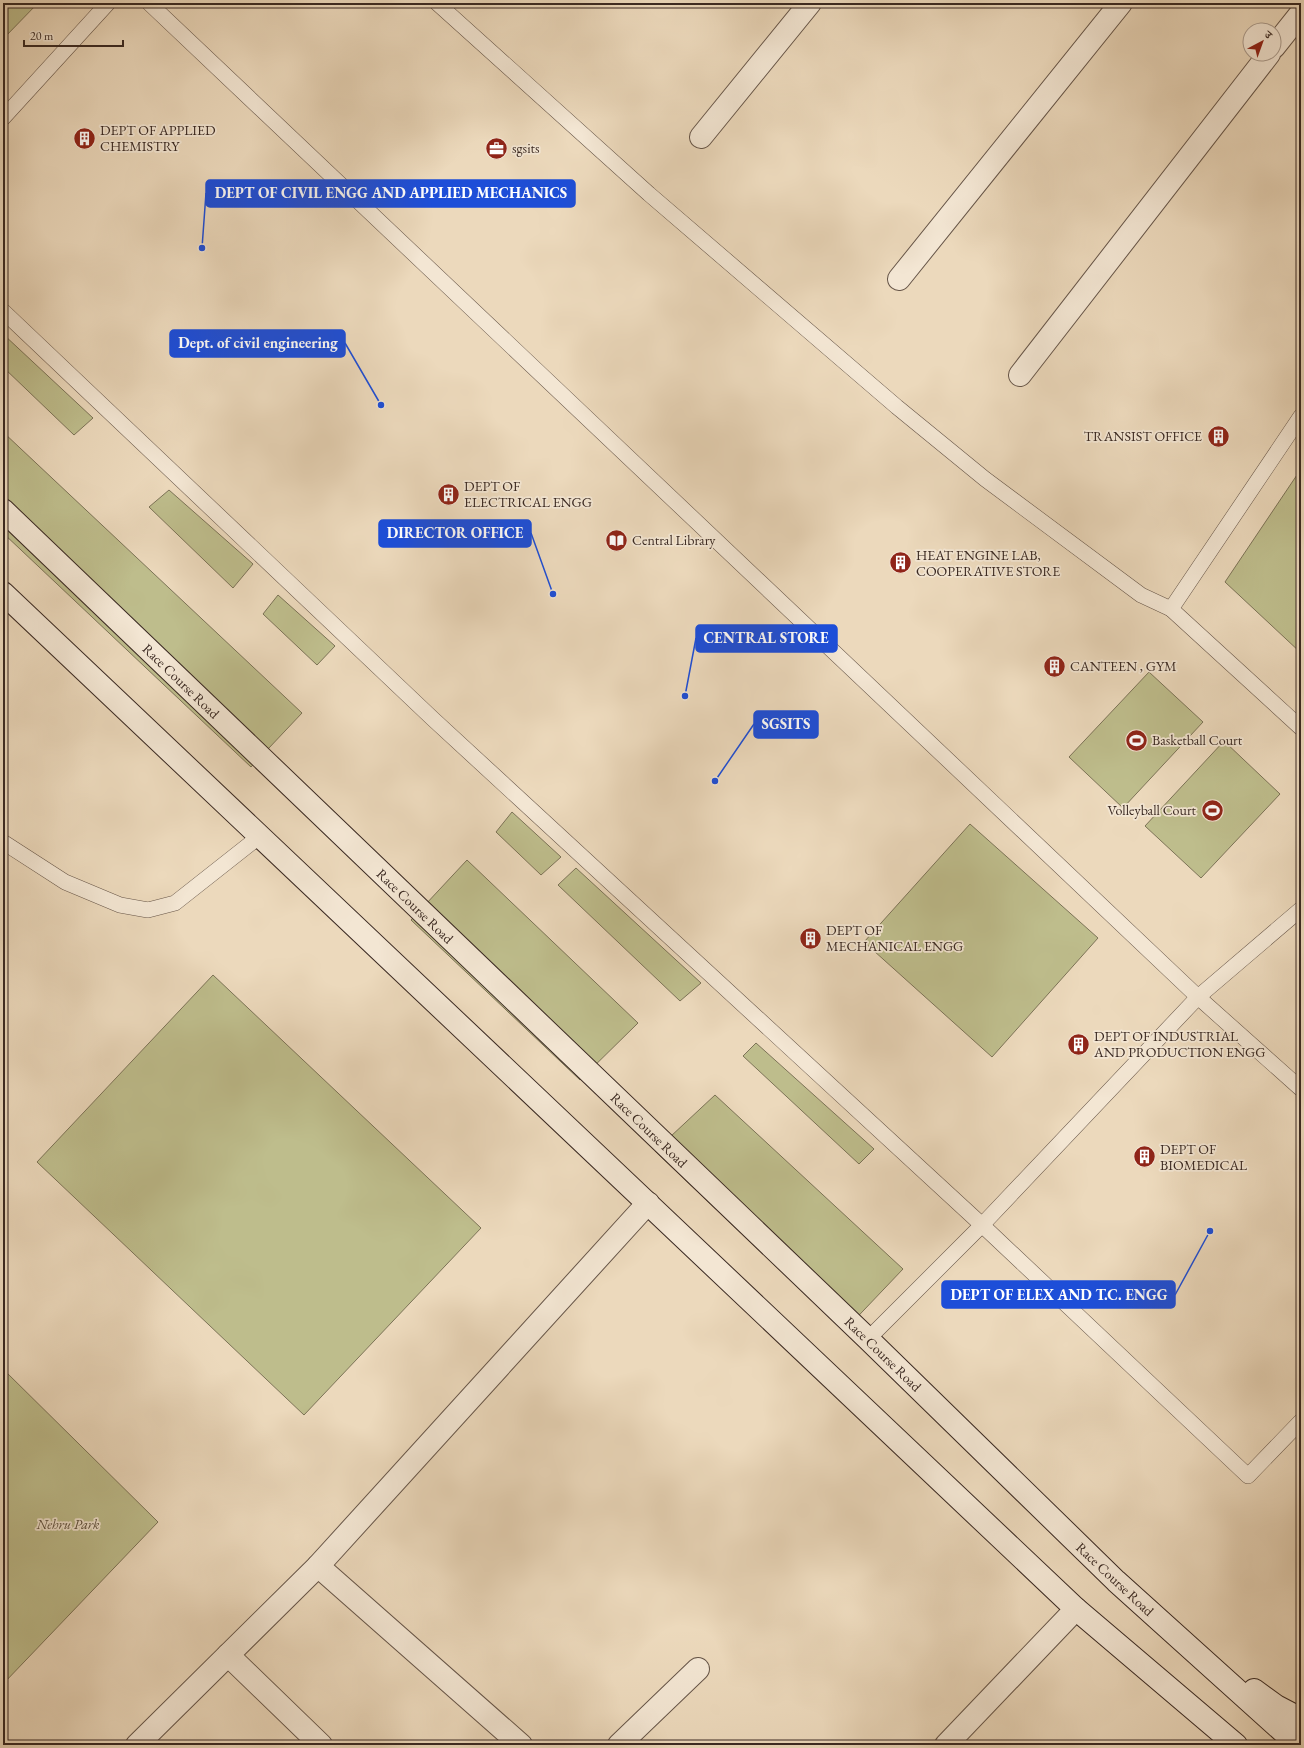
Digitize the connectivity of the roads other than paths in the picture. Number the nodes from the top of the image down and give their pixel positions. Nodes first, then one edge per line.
1 (108, 3) edge
2 (149, 3) edge
3 (437, 3) edge
4 (810, 3) edge
5 (1121, 3) edge
6 (1301, 12) edge
7 (1282, 37) edge
8 (1263, 62) edge
9 (3, 118) edge
10 (701, 137) dead end
11 (899, 279) dead end
12 (3, 311) edge
13 (1020, 375) dead end
14 (1301, 416) edge
15 (3, 510) edge
16 (3, 593) edge
17 (1171, 610) junction
18 (1301, 728) edge
19 (260, 836) junction
20 (3, 842) edge
21 (1301, 909) edge
22 (1198, 997) junction
23 (1301, 1089) edge
24 (648, 1203) junction
25 (982, 1225) junction
26 (868, 1339) junction
27 (1301, 1421) edge
28 (318, 1566) junction
29 (1076, 1609) junction
30 (228, 1655) junction
31 (698, 1669) dead end
32 (1227, 1681) junction
33 (1301, 1719) edge
34 (1220, 1736) edge
35 (137, 1745) edge
36 (321, 1745) edge
37 (521, 1745) edge
38 (619, 1745) edge
39 (946, 1745) edge
40 (1236, 1745) edge
41 (1298, 1745) edge

1 - 9 lane
2 - 22 lane
3 - 17 lane
4 - 10 street
5 - 11 street
6 - 7 street
8 - 13 street
12 - 25 lane
14 - 17 lane
15 - 26 street, Race Course Road
16 - 19 street
17 - 18 lane
19 - 20 lane
19 - 24 street
21 - 22 lane
22 - 23 lane
22 - 25 lane
24 - 28 street
24 - 29 street
25 - 26 lane
25 - 27 lane
26 - 32 street, Race Course Road
28 - 30 street
28 - 37 street
29 - 34 street
29 - 39 street
30 - 35 street
30 - 36 street
31 - 38 street
32 - 33 street
32 - 41 street, Race Course Road
34 - 40 street

